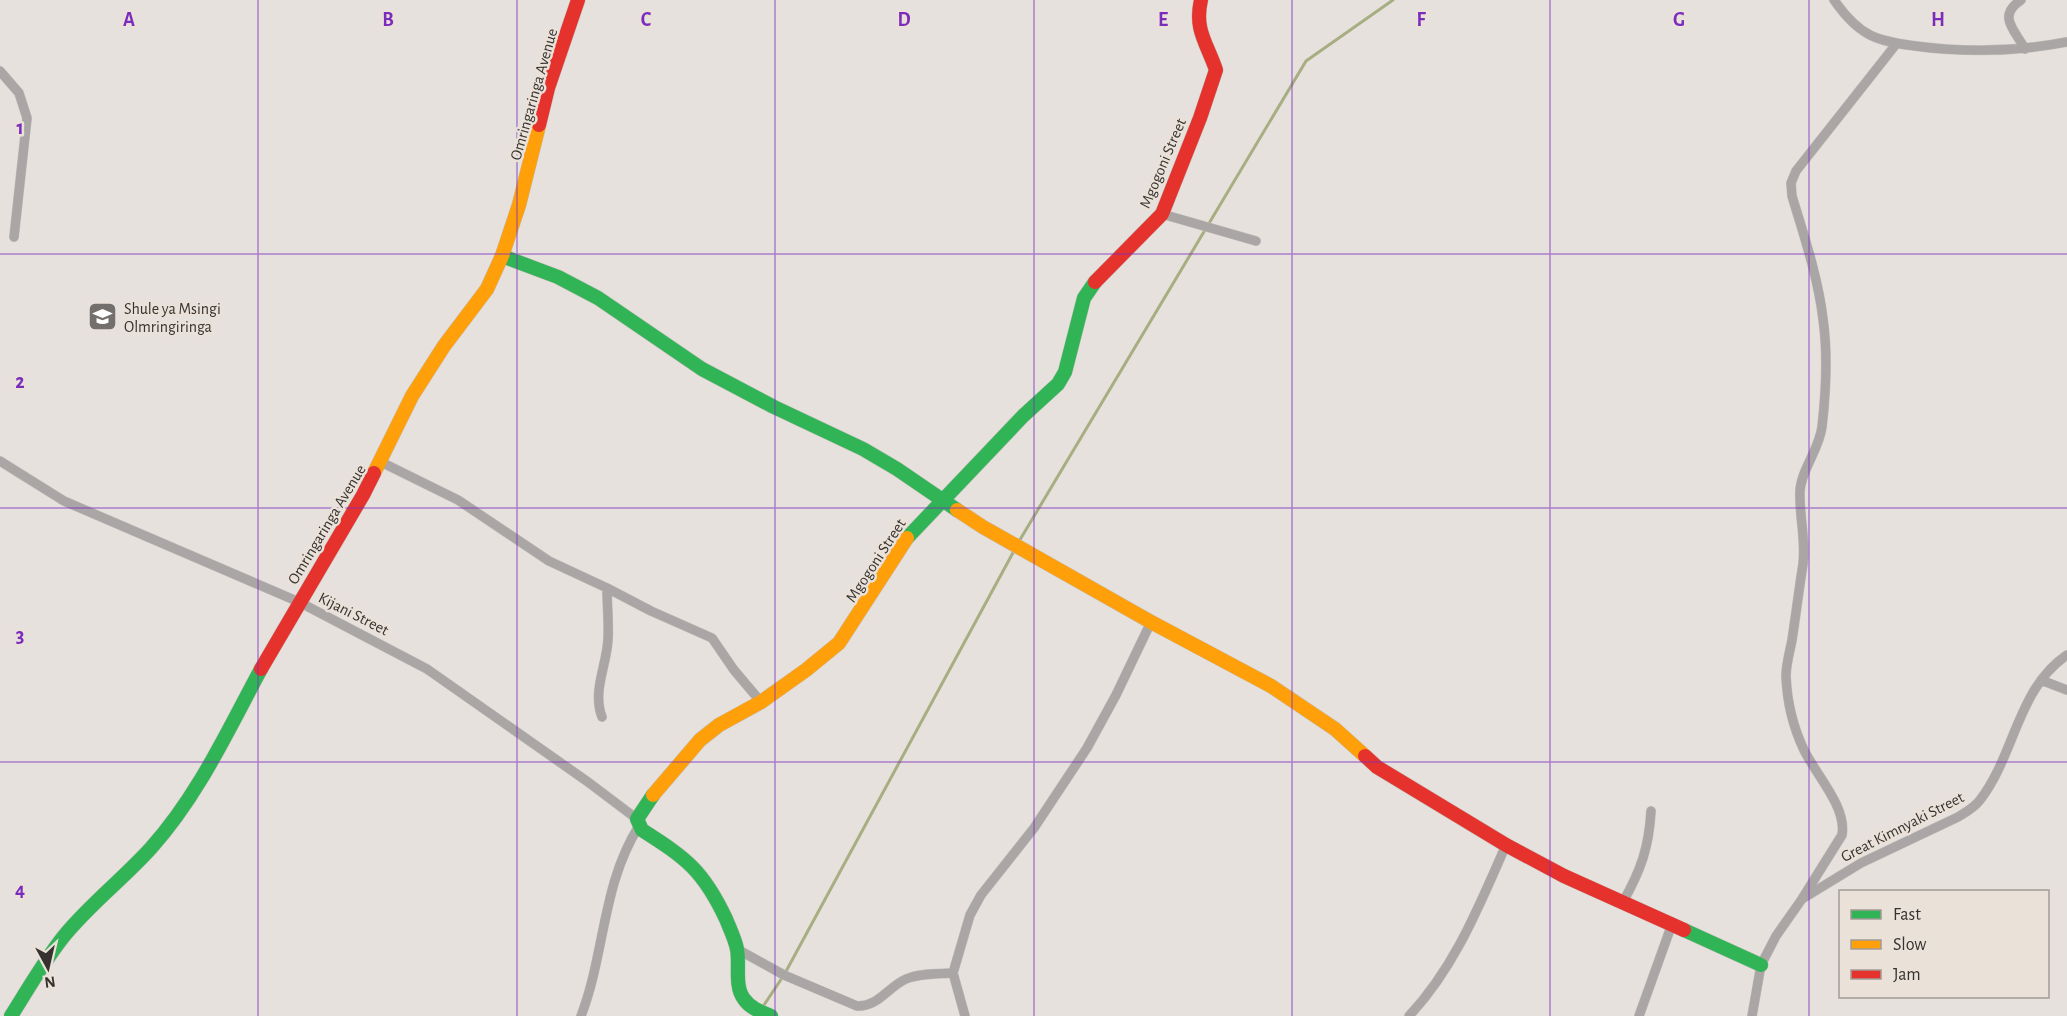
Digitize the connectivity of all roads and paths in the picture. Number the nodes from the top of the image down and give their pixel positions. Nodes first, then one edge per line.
1 (578, 0) edge
2 (1201, 0) edge
3 (1834, 0) edge
4 (2021, 0) edge
5 (2067, 42) edge
6 (1897, 43) junction
7 (2025, 49) junction
8 (0, 71) edge
9 (1162, 214) junction
10 (14, 237) dead end
11 (1256, 241) dead end
12 (502, 256) junction
13 (0, 461) edge
14 (381, 462) junction
15 (943, 500) junction
16 (607, 588) junction
17 (299, 602) junction
18 (1151, 622) junction
19 (2067, 656) edge
20 (2041, 680) junction
21 (2067, 690) edge
22 (761, 702) junction
23 (602, 717) dead end
24 (1651, 811) dead end
25 (638, 823) junction
26 (1506, 845) junction
27 (1802, 899) junction
28 (1623, 902) junction
29 (1672, 924) junction
30 (737, 950) junction
31 (1761, 965) junction
32 (953, 973) junction
33 (11, 1016) edge
34 (581, 1016) edge
35 (771, 1016) edge
36 (965, 1016) edge
37 (1409, 1016) edge
38 (1639, 1016) edge
39 (1752, 1016) edge

1 - 12 street, Omringaringa Avenue
2 - 9 street, Mgogoni Street
3 - 6 street
4 - 7 street
5 - 7 street
6 - 7 street
6 - 27 street
8 - 10 street
9 - 11 street
9 - 15 street, Mgogoni Street
12 - 14 street, Omringaringa Avenue
12 - 15 street
13 - 17 street, Kijani Street
14 - 16 street
14 - 17 street, Omringaringa Avenue
15 - 18 street
15 - 22 street, Mgogoni Street
16 - 22 street
16 - 23 street
17 - 25 street, Kijani Street
17 - 33 street, Omringaringa Avenue
18 - 26 street
18 - 32 street
19 - 20 street, Great Kimnyaki Street
20 - 21 street
20 - 27 street, Great Kimnyaki Street
22 - 25 street, Mgogoni Street
24 - 28 street
25 - 30 street
25 - 34 street
26 - 28 street
26 - 37 street
27 - 31 street, Great Kimnyaki Street
28 - 29 street
29 - 31 street
29 - 38 street
30 - 32 street
30 - 35 street
31 - 39 street, Great Kimnyaki Street
32 - 36 street

